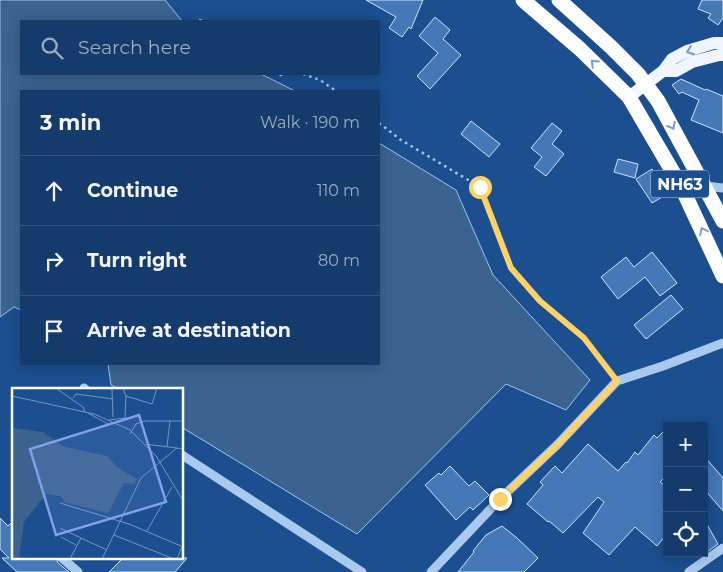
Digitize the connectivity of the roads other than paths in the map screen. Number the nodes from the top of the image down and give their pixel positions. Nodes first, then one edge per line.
1 (523, 0) edge
2 (559, 0) edge
3 (723, 43) edge
4 (723, 55) edge
5 (663, 71) junction
6 (646, 85) junction
7 (629, 97) junction
8 (705, 186) junction
9 (723, 188) edge
10 (723, 221) edge
11 (723, 276) edge
12 (723, 342) edge
13 (184, 456) edge
14 (723, 548) edge
15 (64, 560) edge
16 (78, 572) edge
17 (362, 572) edge
18 (431, 572) edge
19 (690, 572) edge

7 -> 1 highway, NH63
2 - 6 highway, NH63
3 -> 5 main road
4 - 5 main road
5 - 6 main road
6 - 7 main road
6 -> 8 highway, NH63
11 -> 7 highway, NH63
8 - 9 street
8 - 10 highway, NH63
12 - 18 street
13 - 17 street
14 - 19 street
15 - 16 street

